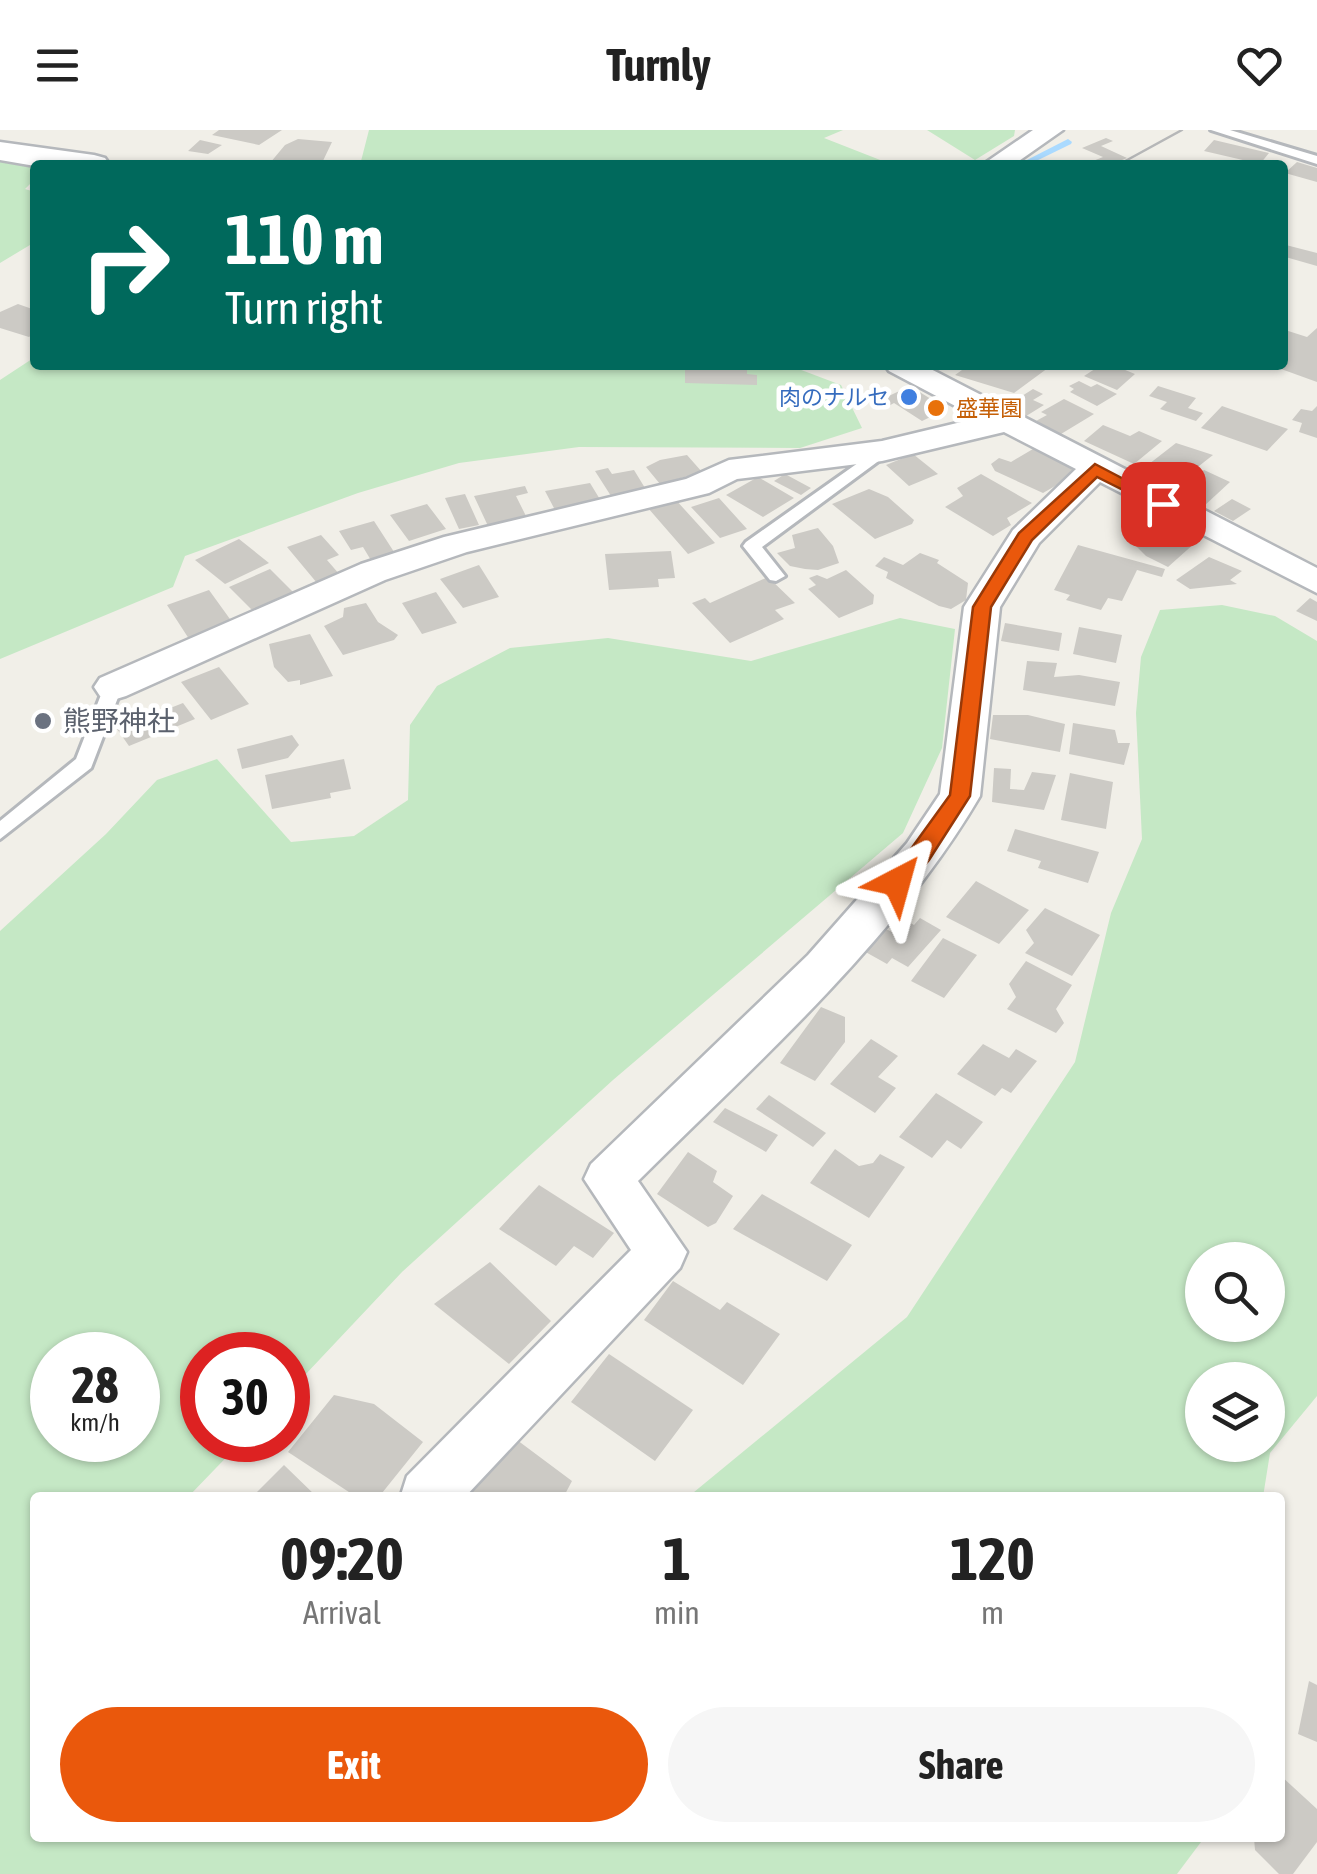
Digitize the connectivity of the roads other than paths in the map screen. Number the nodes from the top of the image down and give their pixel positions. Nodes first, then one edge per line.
1 (1050, 130) edge
2 (1217, 130) edge
3 (0, 152) edge
4 (58, 160) edge
5 (1003, 160) edge
6 (1317, 160) edge
7 (909, 370) edge
8 (1004, 422) junction
9 (882, 451) junction
10 (1095, 469) junction
11 (1311, 568) edge
12 (776, 576) dead end
13 (114, 687) joint
14 (0, 832) edge
15 (431, 1492) edge

1 - 5 street
2 - 6 lane
3 - 4 street
7 - 8 street
8 - 9 street
8 - 10 street
9 - 12 lane
9 - 13 street
10 - 11 street
10 - 15 street
13 - 14 lane

